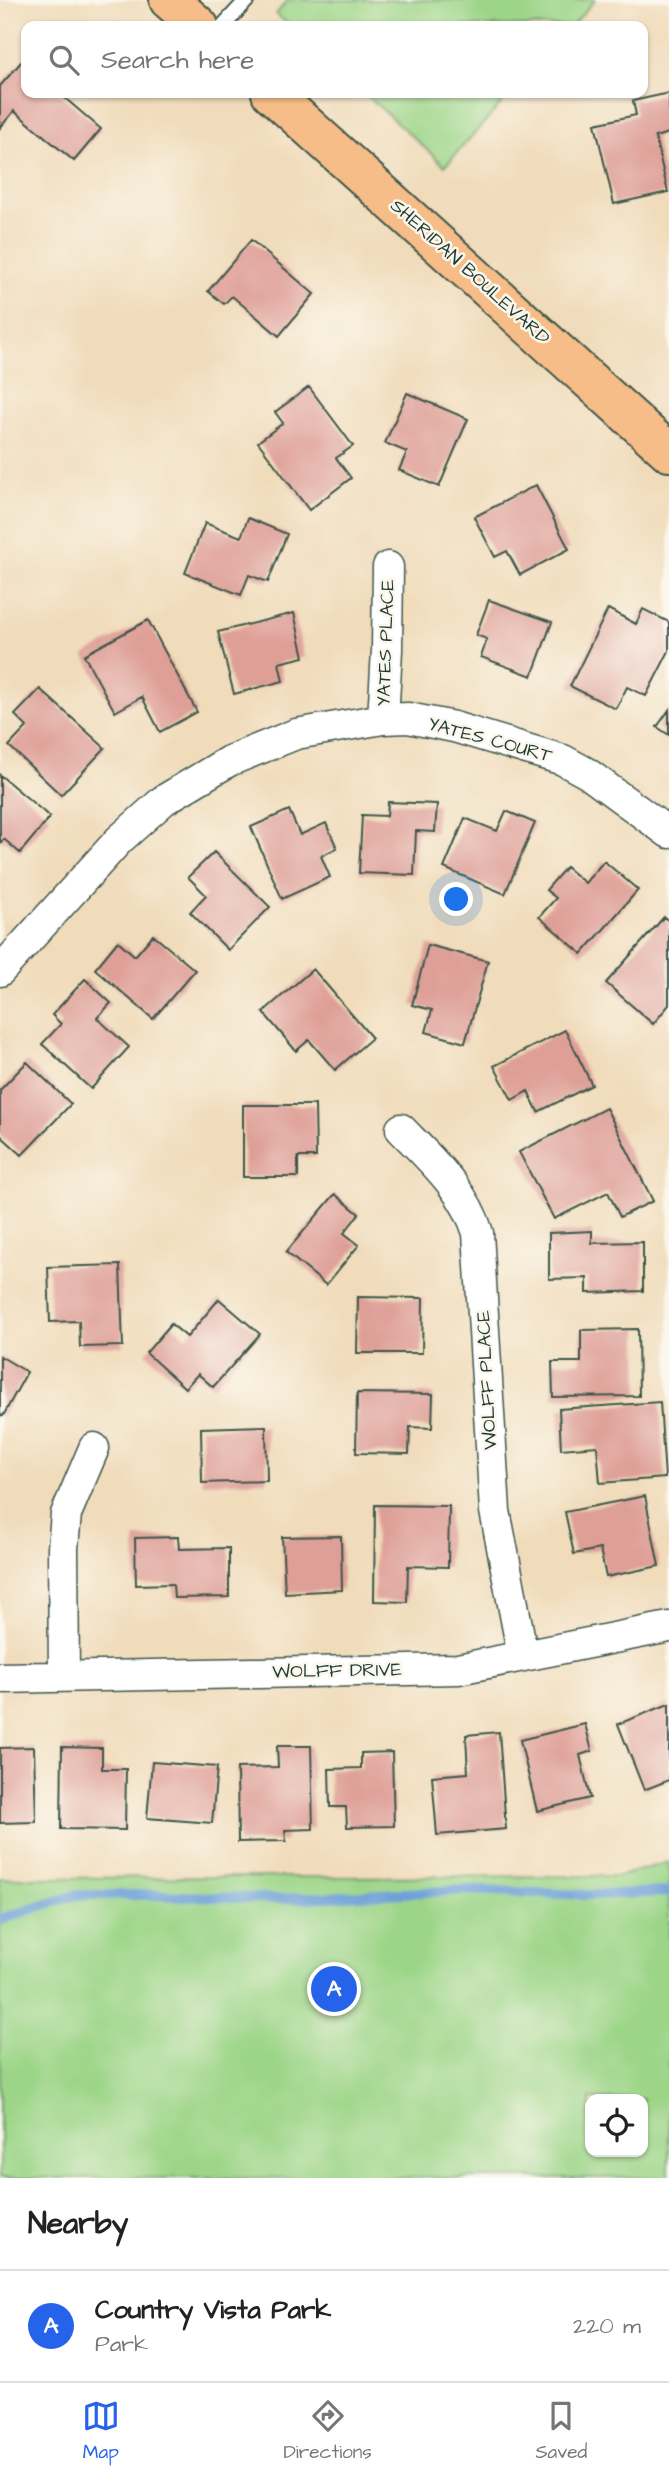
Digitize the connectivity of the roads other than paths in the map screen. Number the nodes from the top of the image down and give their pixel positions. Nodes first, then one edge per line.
1 (169, 0) edge
2 (247, 0) edge
3 (193, 21) edge
4 (228, 21) edge
5 (277, 98) edge
6 (669, 452) edge
7 (388, 567) dead end
8 (383, 719) junction
9 (669, 833) edge
10 (0, 971) edge
11 (401, 1129) dead end
12 (94, 1448) dead end
13 (669, 1627) edge
14 (523, 1656) junction
15 (64, 1676) junction
16 (0, 1678) edge

1 - 3 main road
2 - 4 lane
5 - 6 main road, SHERIDAN BOULEVARD
7 - 8 street, YATES PLACE
8 - 9 street, YATES COURT
8 - 10 street, YATES COURT
11 - 14 street, WOLFF PLACE
12 - 15 street
13 - 14 street, WOLFF DRIVE
14 - 15 street, WOLFF DRIVE
15 - 16 street, WOLFF DRIVE

